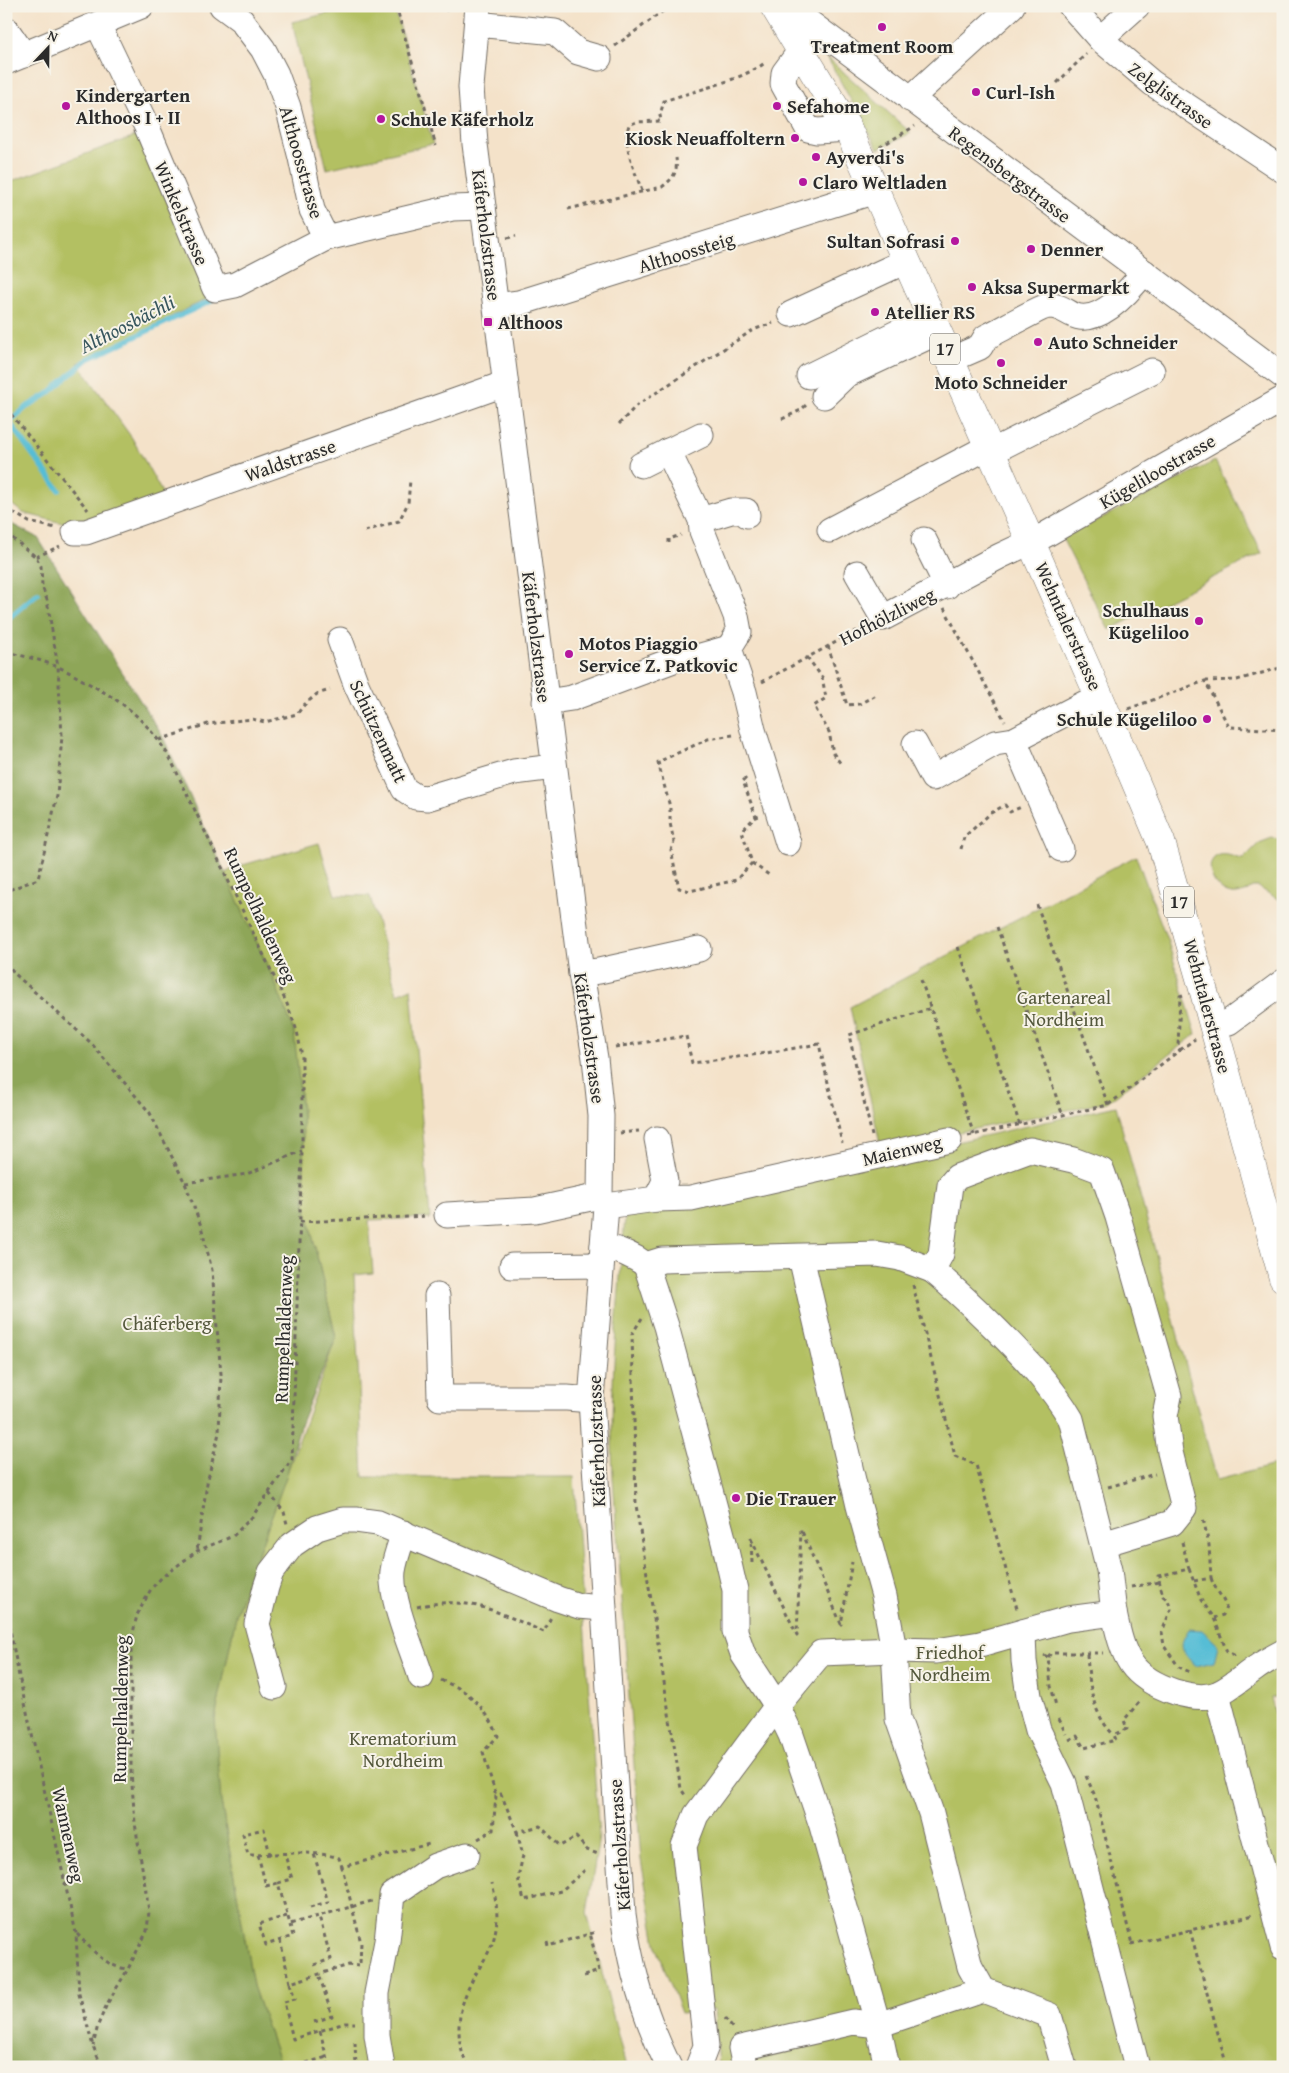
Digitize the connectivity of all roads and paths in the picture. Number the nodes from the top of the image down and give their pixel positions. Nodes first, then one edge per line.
1 (141, 6) edge
2 (222, 6) edge
3 (396, 6) edge
4 (436, 6) edge
5 (670, 6) edge
6 (1012, 6) edge
7 (1071, 6) edge
8 (1137, 6) edge
9 (472, 12) edge
10 (789, 21) edge
11 (98, 25) junction
12 (6, 29) edge
13 (1100, 39) junction
14 (607, 52) joint
15 (15, 58) edge
16 (758, 68) dead end
17 (1057, 82) dead end
18 (910, 99) junction
19 (918, 124) dead end
20 (436, 146) dead end
21 (873, 150) dead end
22 (676, 158) dead end
23 (1283, 170) edge
24 (642, 191) junction
25 (875, 191) junction
26 (483, 207) junction
27 (568, 209) dead end
28 (516, 236) dead end
29 (326, 238) junction
30 (505, 238) dead end
31 (906, 261) junction
32 (1144, 272) junction
33 (496, 306) junction
34 (783, 318) joint
35 (934, 324) junction
36 (950, 360) junction
37 (1152, 370) dead end
38 (809, 376) dead end
39 (1283, 376) edge
40 (504, 384) junction
41 (824, 396) joint
42 (1283, 399) edge
43 (6, 408) edge
44 (782, 419) dead end
45 (619, 424) dead end
46 (701, 435) dead end
47 (990, 449) junction
48 (668, 451) junction
49 (641, 464) dead end
50 (410, 480) dead end
51 (6, 508) edge
52 (748, 515) dead end
53 (100, 527) junction
54 (693, 527) junction
55 (830, 530) dead end
56 (365, 531) dead end
57 (6, 533) edge
58 (66, 540) junction
59 (924, 540) dead end
60 (1031, 541) junction
61 (669, 543) dead end
62 (36, 557) junction
63 (858, 573) dead end
64 (941, 589) junction
65 (883, 618) junction
66 (340, 640) dead end
67 (828, 646) junction
68 (729, 648) junction
69 (6, 652) edge
70 (808, 657) junction
71 (58, 667) junction
72 (1283, 673) edge
73 (1204, 681) junction
74 (330, 690) dead end
75 (744, 692) junction
76 (876, 695) dead end
77 (1099, 696) junction
78 (545, 702) junction
79 (1123, 711) dead end
80 (1283, 730) edge
81 (729, 736) dead end
82 (159, 740) junction
83 (1014, 740) junction
84 (915, 744) dead end
85 (842, 764) dead end
86 (554, 767) junction
87 (1005, 805) dead end
88 (778, 810) junction
89 (788, 843) dead end
90 (961, 849) dead end
91 (1062, 849) dead end
92 (752, 863) junction
93 (769, 874) dead end
94 (6, 891) edge
95 (1037, 904) dead end
96 (997, 927) dead end
97 (958, 947) dead end
98 (699, 949) dead end
99 (6, 962) edge
100 (581, 973) junction
101 (921, 980) dead end
102 (1283, 982) edge
103 (1188, 994) dead end
104 (931, 1008) junction
105 (1207, 1031) junction
106 (611, 1048) dead end
107 (1180, 1050) junction
108 (1108, 1105) junction
109 (1063, 1116) junction
110 (1020, 1125) junction
111 (612, 1134) dead end
112 (974, 1134) junction
113 (649, 1135) joint
114 (949, 1140) joint
115 (302, 1151) junction
116 (877, 1156) junction
117 (846, 1163) junction
118 (185, 1184) junction
119 (656, 1199) junction
120 (603, 1201) junction
121 (446, 1215) joint
122 (300, 1222) junction
123 (602, 1255) junction
124 (801, 1257) junction
125 (907, 1260) junction
126 (1281, 1262) edge
127 (646, 1265) junction
128 (512, 1266) dead end
129 (932, 1270) junction
130 (437, 1296) dead end
131 (657, 1303) junction
132 (591, 1400) junction
133 (1175, 1469) junction
134 (1090, 1492) junction
135 (269, 1493) junction
136 (1176, 1519) junction
137 (404, 1533) junction
138 (1103, 1544) junction
139 (292, 1545) junction
140 (197, 1551) junction
141 (752, 1567) dead end
142 (854, 1569) dead end
143 (1189, 1569) junction
144 (1211, 1578) dead end
145 (1160, 1582) junction
146 (1113, 1602) junction
147 (603, 1608) junction
148 (6, 1610) edge
149 (400, 1612) junction
150 (1214, 1618) junction
151 (550, 1619) dead end
152 (1023, 1632) junction
153 (1122, 1647) junction
154 (894, 1650) junction
155 (1283, 1652) edge
156 (1087, 1654) junction
157 (1048, 1657) dead end
158 (1250, 1672) junction
159 (422, 1677) joint
160 (1156, 1686) junction
161 (274, 1687) dead end
162 (1209, 1695) junction
163 (777, 1706) junction
164 (1114, 1735) junction
165 (1069, 1740) dead end
166 (496, 1796) junction
167 (696, 1815) junction
168 (517, 1832) junction
169 (429, 1844) dead end
170 (472, 1847) joint
171 (314, 1854) junction
172 (599, 1854) dead end
173 (258, 1855) junction
174 (270, 1855) junction
175 (284, 1855) junction
176 (342, 1866) junction
177 (585, 1870) dead end
178 (278, 1883) junction
179 (492, 1883) dead end
180 (352, 1906) junction
181 (310, 1907) dead end
182 (1273, 1910) junction
183 (287, 1916) junction
184 (319, 1916) junction
185 (290, 1924) junction
186 (1190, 1930) junction
187 (596, 1932) dead end
188 (76, 1933) junction
189 (590, 1933) junction
190 (280, 1940) junction
191 (547, 1942) dead end
192 (1283, 1947) edge
193 (1108, 1950) junction
194 (314, 1964) dead end
195 (359, 1966) junction
196 (128, 1969) junction
197 (320, 1974) junction
198 (358, 1976) dead end
199 (584, 1976) dead end
200 (290, 1983) junction
201 (983, 1990) junction
202 (355, 2014) dead end
203 (314, 2022) dead end
204 (354, 2023) junction
205 (878, 2025) junction
206 (320, 2031) junction
207 (355, 2031) dead end
208 (355, 2040) dead end
209 (92, 2046) junction
210 (327, 2057) junction
211 (306, 2063) dead end
212 (102, 2067) edge
213 (329, 2067) edge
214 (356, 2067) edge
215 (382, 2067) edge
216 (468, 2067) edge
217 (669, 2067) edge
218 (698, 2067) edge
219 (745, 2067) edge
220 (887, 2067) edge
221 (1064, 2067) edge
222 (1137, 2067) edge
223 (1227, 2067) edge

1 - 11 street
2 - 29 street, Althoosstrasse
3 - 20 path
4 - 9 path
5 - 14 path
6 - 18 street
7 - 13 street, Zelglistrasse
8 - 13 street
9 - 14 street
9 - 26 street, Käferholzstrasse
10 - 18 street, Regensbergstrasse
10 - 25 main road, Wehntalerstrasse / 17
11 - 15 street
11 - 29 street, Winkelstrasse
12 - 15 street
13 - 17 path
13 - 23 street, Zelglistrasse
16 - 24 path
18 - 32 street, Regensbergstrasse
19 - 21 path
22 - 24 path
24 - 27 path
25 - 31 main road, Wehntalerstrasse / 17
25 - 33 street, Althoossteig
26 - 29 street, Althoosstrasse
26 - 33 street, Käferholzstrasse
28 - 30 path
31 - 34 street
31 - 35 main road, Wehntalerstrasse / 17
32 - 36 street
32 - 39 street, Regensbergstrasse
33 - 40 street, Käferholzstrasse
34 - 45 path
35 - 36 main road, Wehntalerstrasse / 17
35 - 38 street
35 - 41 street
36 - 47 main road, Wehntalerstrasse / 17
37 - 47 street
40 - 53 street, Waldstrasse
40 - 78 street, Käferholzstrasse
41 - 44 path
42 - 60 street, Kügeliloostrasse
43 - 53 path
46 - 48 street
47 - 55 street
47 - 60 main road, Wehntalerstrasse / 17
48 - 49 street
48 - 54 street
50 - 56 path
51 - 58 path
52 - 54 street
53 - 58 street, Waldstrasse
54 - 61 path
54 - 68 street
57 - 62 path
58 - 62 path
59 - 64 street
60 - 64 street, Hofhölzliweg
60 - 77 main road, Wehntalerstrasse / 17
62 - 71 path
63 - 65 street
64 - 65 street, Hofhölzliweg
64 - 83 path
65 - 67 path, Hofhölzliweg
66 - 86 street, Schützenmatt
67 - 70 path, Hofhölzliweg
67 - 76 path
68 - 75 street
68 - 78 street
69 - 71 path, Rumpelhaldenweg
70 - 75 path, Hofhölzliweg
70 - 85 path
71 - 82 path, Rumpelhaldenweg
71 - 94 path
72 - 73 path
73 - 79 path
73 - 80 path
74 - 82 path
75 - 88 street
77 - 83 street
77 - 105 main road, Wehntalerstrasse / 17
78 - 86 street, Käferholzstrasse
81 - 92 path
82 - 115 path, Rumpelhaldenweg
83 - 84 street
83 - 91 street
86 - 100 street, Käferholzstrasse
87 - 90 path
88 - 89 street
88 - 92 path
92 - 93 path
95 - 108 path
96 - 109 path
97 - 110 path
98 - 100 street
99 - 118 path
100 - 120 street, Käferholzstrasse
101 - 104 path
102 - 105 street
103 - 107 path
104 - 112 path
104 - 116 path
105 - 107 path, Maienweg
105 - 126 main road, Wehntalerstrasse / 17
106 - 117 path
107 - 108 path, Maienweg
108 - 109 path, Maienweg
109 - 110 path, Maienweg
110 - 112 path, Maienweg
111 - 113 path
112 - 114 path, Maienweg
113 - 119 street
114 - 116 street, Maienweg
115 - 118 path
115 - 122 path, Rumpelhaldenweg
116 - 117 street, Maienweg
117 - 119 street, Maienweg
118 - 140 path
119 - 120 street, Maienweg
120 - 121 street, Maienweg
120 - 123 street, Käferholzstrasse
121 - 122 path
122 - 135 path, Rumpelhaldenweg
123 - 127 street
123 - 128 street
123 - 132 street, Käferholzstrasse
124 - 125 street
124 - 127 street
124 - 154 street
125 - 129 street
125 - 152 path
127 - 131 street
129 - 133 street
129 - 134 street
130 - 132 street
131 - 163 street
131 - 167 path
132 - 147 street, Käferholzstrasse
133 - 134 path
133 - 136 street
134 - 138 street
135 - 139 path
135 - 140 path, Rumpelhaldenweg
136 - 138 street
136 - 143 path
137 - 139 street
137 - 147 street
137 - 149 street
138 - 146 street
139 - 161 street
140 - 196 path, Rumpelhaldenweg
141 - 142 path
143 - 145 path
143 - 150 path
144 - 150 path
145 - 146 path
145 - 162 path
146 - 152 street
146 - 153 street
147 - 217 street, Käferholzstrasse
148 - 188 path, Wannenweg
149 - 151 path
149 - 159 street
150 - 158 path
152 - 154 street
152 - 193 street
153 - 156 path
153 - 160 street
154 - 163 street
154 - 201 street
155 - 158 street
156 - 157 path
156 - 164 path
158 - 162 street
159 - 166 path
160 - 162 street
160 - 164 path
162 - 182 street
163 - 167 street
163 - 205 street
164 - 165 path
166 - 168 path
166 - 170 path
167 - 218 street
168 - 172 path
168 - 177 path
169 - 176 path
170 - 215 street
171 - 175 path
171 - 176 path
171 - 181 path
173 - 174 path
173 - 174 path
173 - 178 path
174 - 175 path
175 - 178 path
176 - 180 path
178 - 183 path
179 - 216 path
180 - 184 path
180 - 195 path
182 - 186 path
182 - 192 street
183 - 185 path
183 - 190 path
184 - 185 path
184 - 194 path
185 - 190 path
186 - 193 path
186 - 223 path
187 - 189 path
188 - 196 path
188 - 209 path, Wannenweg
189 - 191 path
189 - 199 path
190 - 200 path
193 - 222 street
195 - 197 path
195 - 198 path
196 - 209 path, Rumpelhaldenweg
197 - 200 path
197 - 203 path
200 - 206 path
201 - 205 street
201 - 221 street
202 - 204 path
204 - 206 path
204 - 207 path
205 - 219 street
205 - 220 street
206 - 210 path
208 - 214 path
209 - 212 path, Wannenweg
210 - 211 path
210 - 213 path

